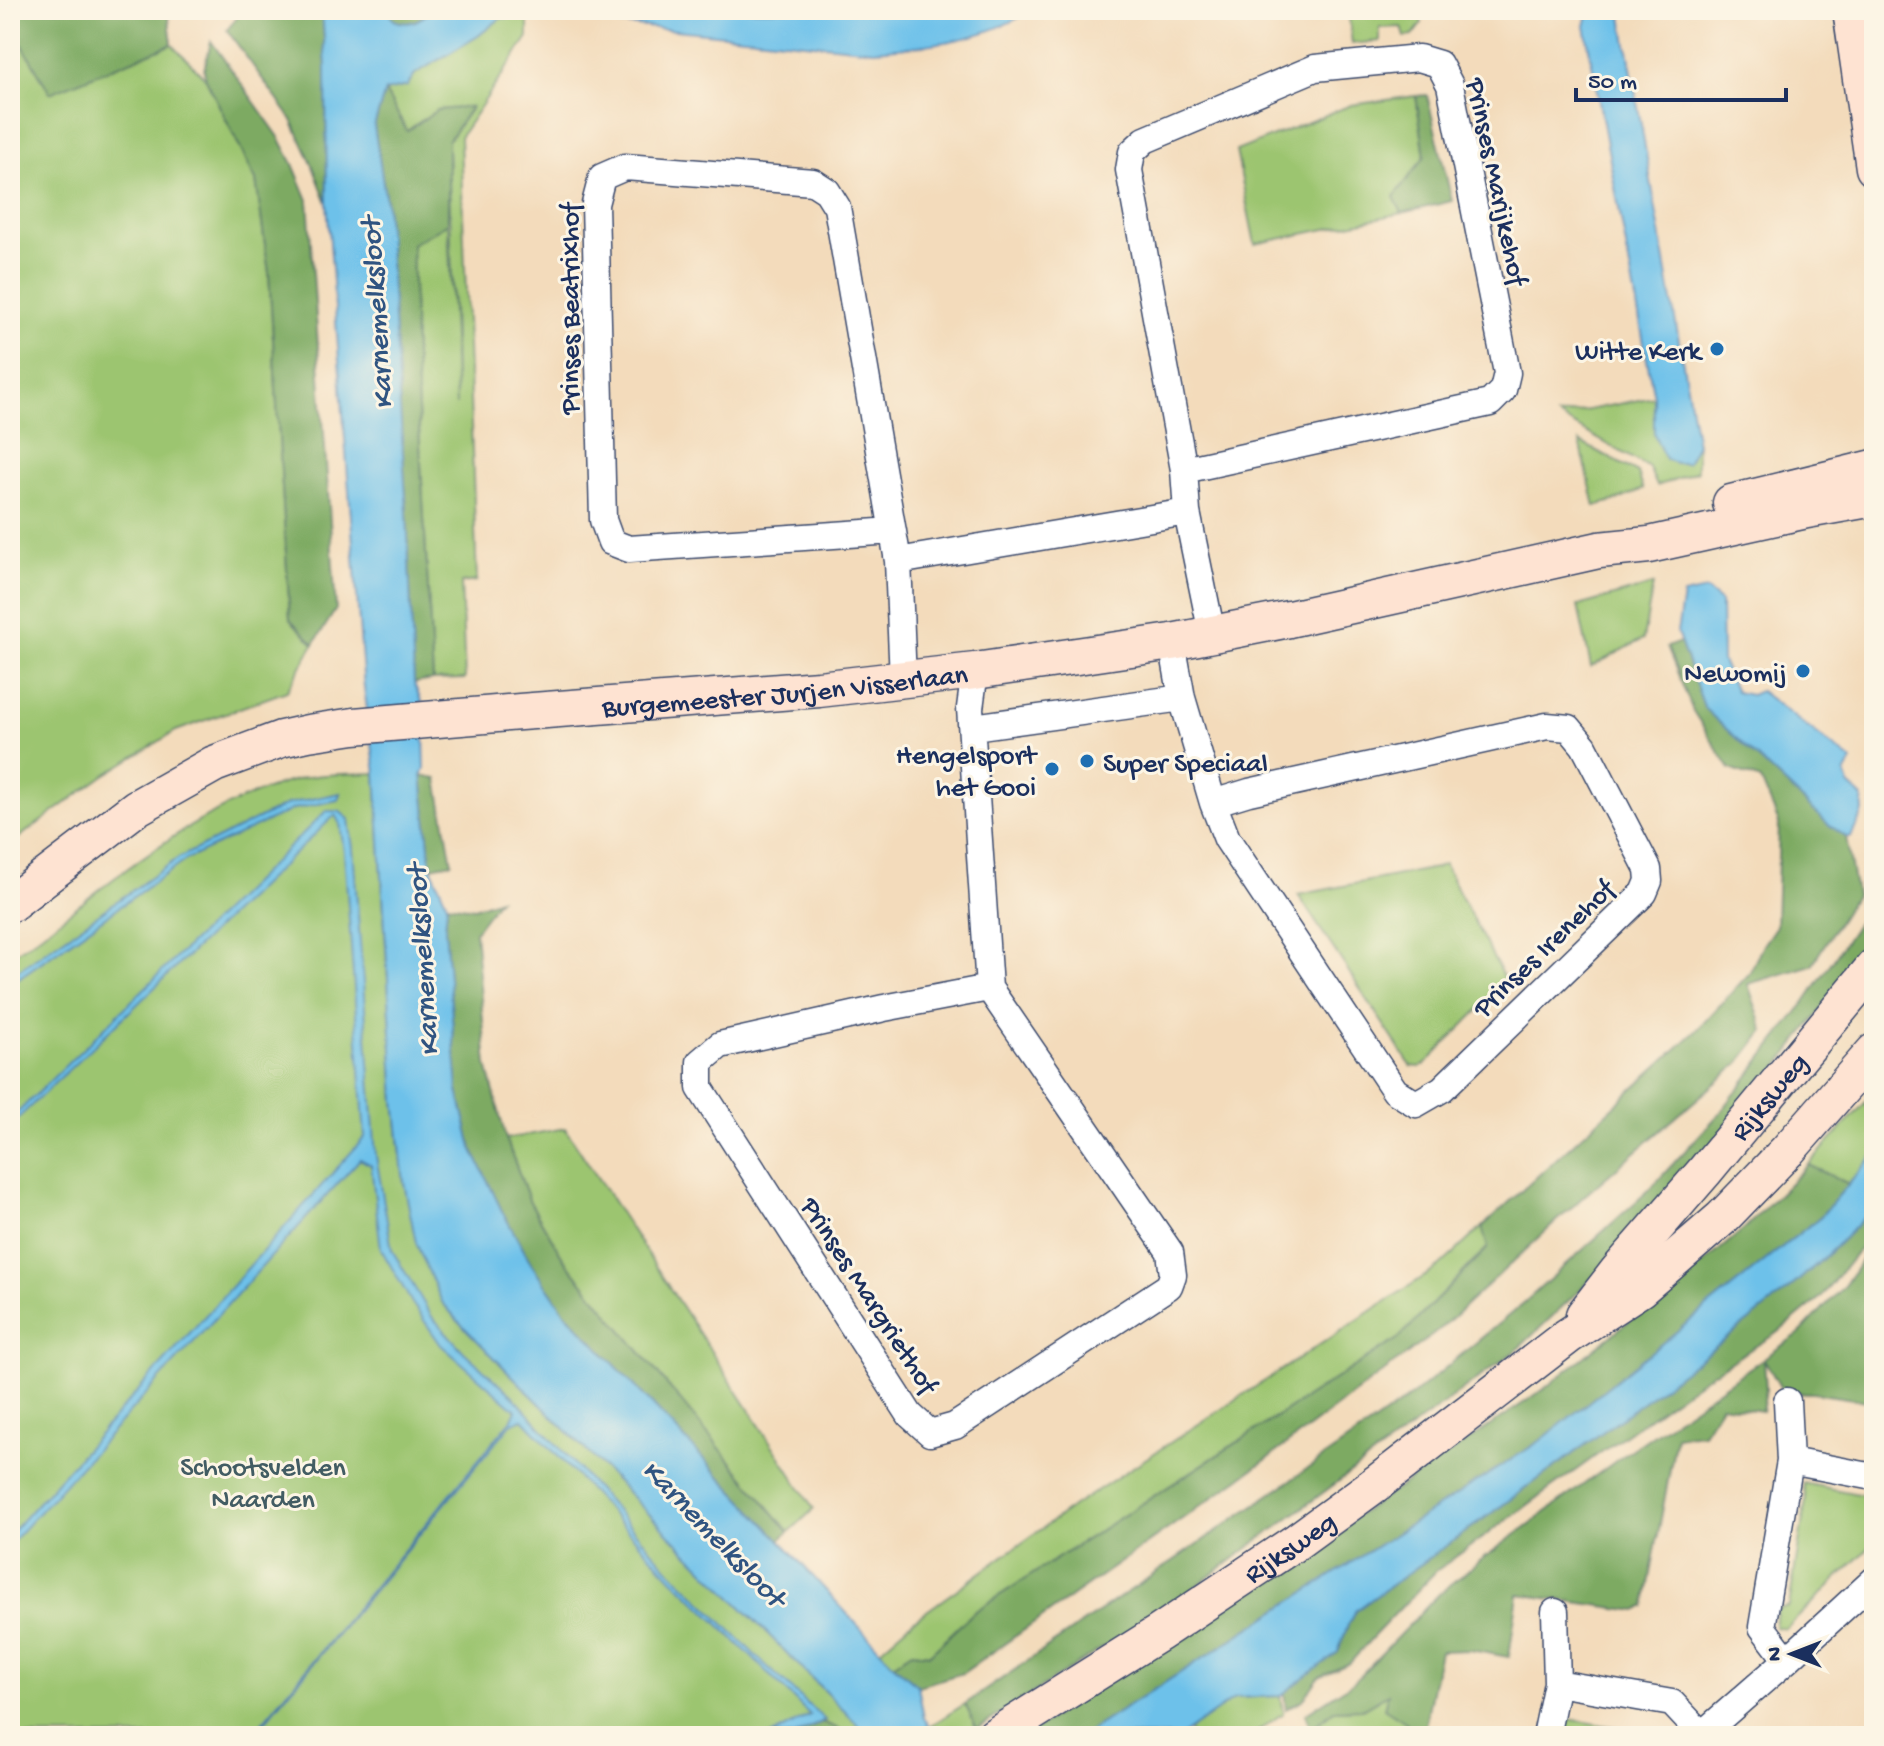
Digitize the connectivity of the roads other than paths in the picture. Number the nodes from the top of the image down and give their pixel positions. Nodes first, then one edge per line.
1 (1851, 10) edge
2 (1874, 168) edge
3 (1874, 468) edge
4 (1184, 470) junction
5 (1874, 498) edge
6 (1187, 512) junction
7 (893, 531) junction
8 (1599, 550) junction
9 (898, 561) junction
10 (1212, 634) junction
11 (1172, 642) junction
12 (975, 671) junction
13 (903, 680) junction
14 (1182, 698) junction
15 (973, 727) junction
16 (1213, 803) junction
17 (10, 904) edge
18 (1874, 967) edge
19 (989, 988) junction
20 (1874, 1052) edge
21 (1568, 1336) junction
22 (1787, 1401) dead end
23 (1790, 1461) junction
24 (1874, 1477) edge
25 (1874, 1580) edge
26 (1555, 1612) dead end
27 (1787, 1660) junction
28 (1557, 1683) junction
29 (1701, 1735) edge
30 (995, 1736) edge
31 (1546, 1736) edge

1 - 2 street
3 - 8 street, Burgemeester Jurjen Visserlaan
4 - 4 street, Prinses Marijkehof
4 - 6 street, Prinses Marijkehof
5 - 8 street, Burgemeester Jurjen Visserlaan
6 - 9 street
6 - 10 street, Prinses Marijkehof
7 - 7 street, Prinses Beatrixhof
7 - 9 street, Prinses Beatrixhof
8 - 10 street, Burgemeester Jurjen Visserlaan
9 - 13 street, Prinses Beatrixhof
10 - 11 street, Burgemeester Jurjen Visserlaan
11 - 12 street, Burgemeester Jurjen Visserlaan
11 - 14 street, Prinses Irenehof
12 - 13 street, Burgemeester Jurjen Visserlaan
12 - 15 street
13 - 17 street, Burgemeester Jurjen Visserlaan
14 - 15 street, Burgemeester Jurjen Visserlaan
14 - 16 street, Prinses Irenehof
15 - 19 street
16 - 16 street, Prinses Irenehof
18 - 21 street, Rijksweg
19 - 19 street, Prinses Margriethof
20 - 21 street, Rijksweg
21 - 30 street, Rijksweg
22 - 23 street
23 - 24 street
23 - 27 street
25 - 27 street
26 - 28 street
27 - 29 street
28 - 29 street
28 - 31 street

